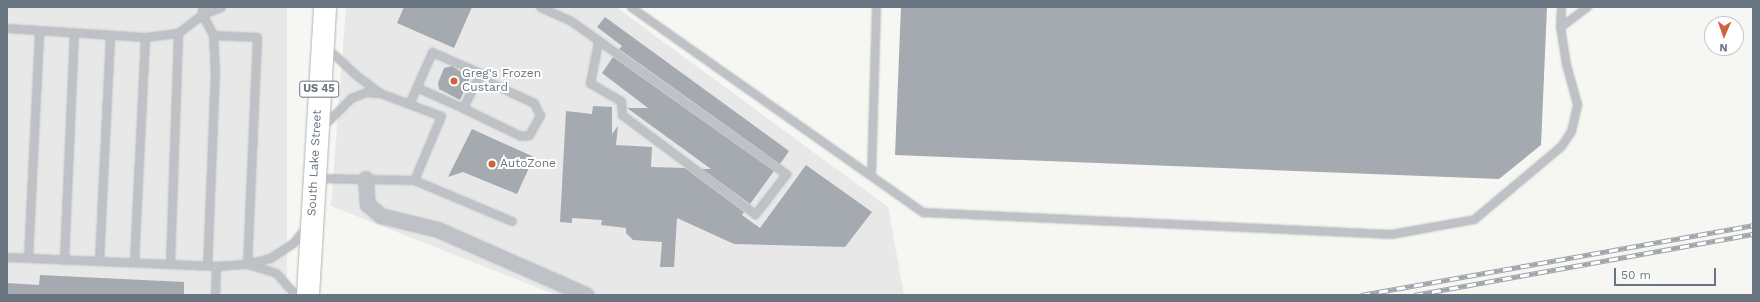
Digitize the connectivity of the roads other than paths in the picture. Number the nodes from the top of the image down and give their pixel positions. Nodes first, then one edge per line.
1 (206, 7) edge
2 (221, 7) edge
3 (325, 7) edge
4 (540, 7) edge
5 (631, 7) edge
6 (876, 7) edge
7 (1561, 7) edge
8 (1587, 7) edge
9 (202, 11) edge
10 (1560, 27) junction
11 (7, 28) edge
12 (39, 30) junction
13 (74, 33) junction
14 (178, 33) junction
15 (110, 35) junction
16 (213, 35) junction
17 (145, 37) junction
18 (598, 42) junction
19 (322, 44) junction
20 (480, 73) junction
21 (416, 87) junction
22 (380, 93) junction
23 (409, 104) junction
24 (463, 108) junction
25 (316, 134) junction
26 (871, 175) junction
27 (314, 178) junction
28 (366, 179) junction
29 (414, 180) junction
30 (312, 217) junction
31 (512, 221) dead end
32 (7, 257) edge
33 (28, 258) junction
34 (64, 260) junction
35 (99, 261) junction
36 (134, 262) junction
37 (170, 264) junction
38 (247, 264) junction
39 (207, 265) junction
40 (216, 266) junction
41 (215, 295) edge
42 (296, 295) edge
43 (308, 295) edge
44 (586, 295) edge

1 - 9 lane
2 - 9 lane
3 - 19 main road, South Lake Street / US 45
4 - 18 lane
5 - 26 lane
6 - 26 lane
7 - 10 lane
8 - 10 lane
9 - 14 lane
9 - 16 lane
10 - 26 lane
11 - 12 lane
12 - 13 lane
12 - 33 lane
13 - 15 lane
13 - 34 lane
14 - 17 lane
14 - 37 lane
15 - 17 lane
15 - 35 lane
16 - 38 lane
16 - 39 lane
17 - 36 lane
18 - 18 lane
19 - 22 lane
19 - 25 main road, South Lake Street / US 45
20 - 21 lane
20 - 24 lane
20 - 24 lane
21 - 23 lane
21 - 24 lane
22 - 23 lane
22 - 25 lane
23 - 29 lane
25 - 27 main road, South Lake Street / US 45
27 - 28 lane
27 - 30 main road, South Lake Street / US 45
28 - 29 lane
28 - 44 street
29 - 31 lane
30 - 38 lane
30 - 43 main road, South Lake Street / US 45
32 - 33 lane
33 - 34 lane
34 - 35 lane
35 - 36 lane
36 - 37 lane
37 - 39 lane
38 - 40 lane
38 - 42 lane
39 - 40 lane
40 - 41 lane

